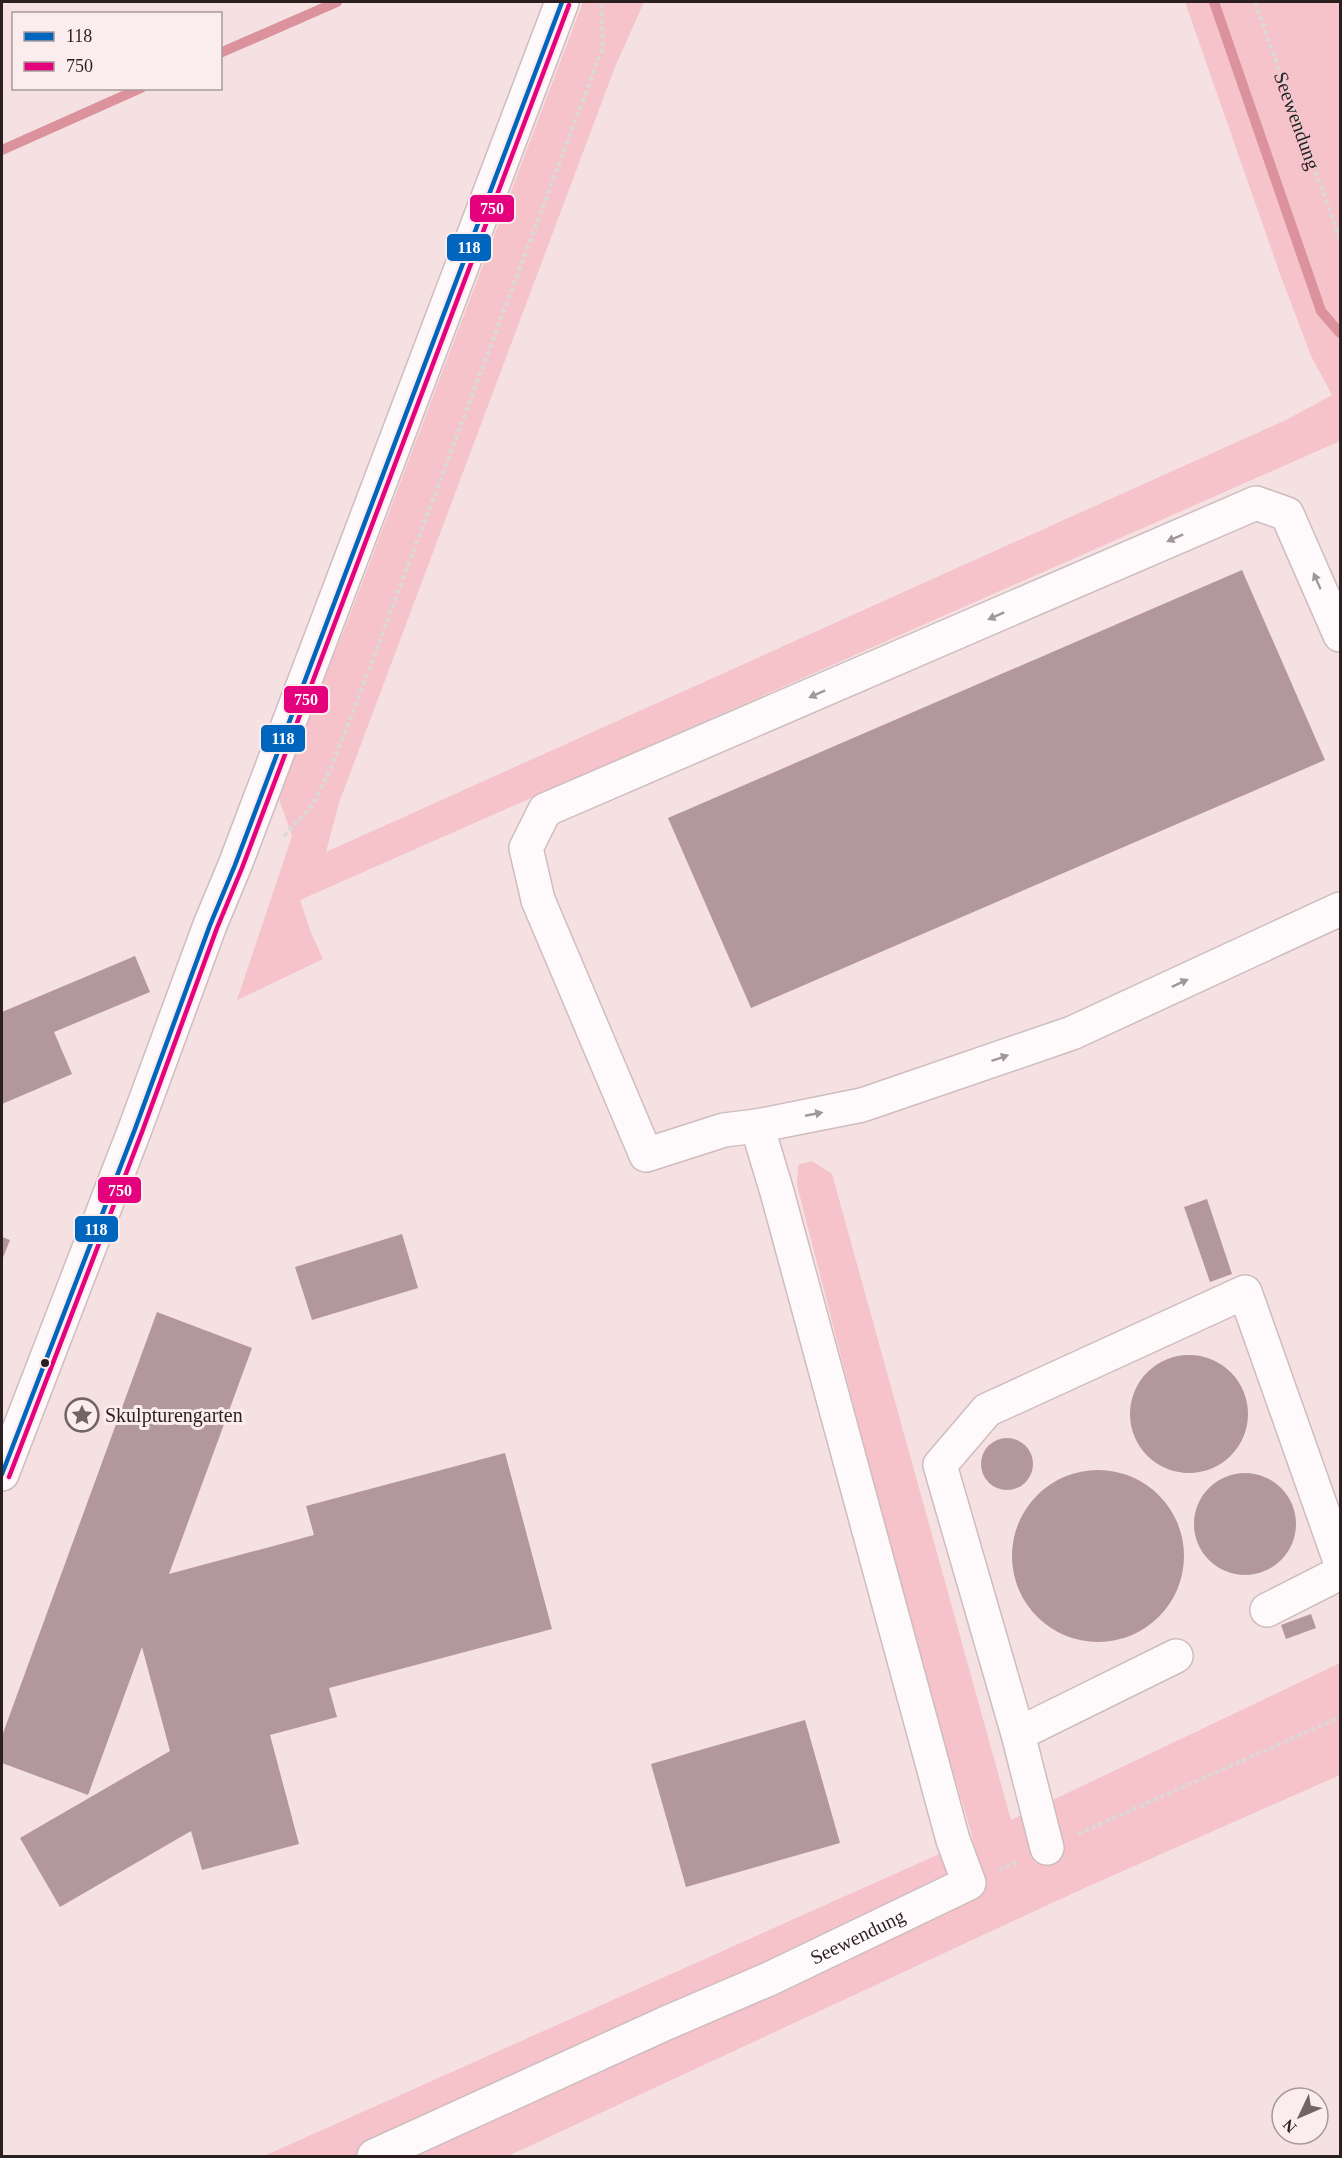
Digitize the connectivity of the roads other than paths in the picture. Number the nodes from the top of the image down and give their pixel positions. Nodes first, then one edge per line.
1 (562, 2) edge
2 (1341, 635) edge
3 (1341, 909) edge
4 (757, 1126) junction
5 (2, 1474) edge
6 (1341, 1561) edge
7 (1341, 1574) edge
8 (1267, 1610) dead end
9 (1176, 1656) dead end
10 (1018, 1734) junction
11 (1047, 1848) road end
12 (374, 2157) edge

1 - 5 main road
2 -> 4 main road
4 -> 3 main road
4 - 12 main road, Seewendung
6 - 10 main road
7 - 8 main road
9 - 10 main road
10 - 11 main road

